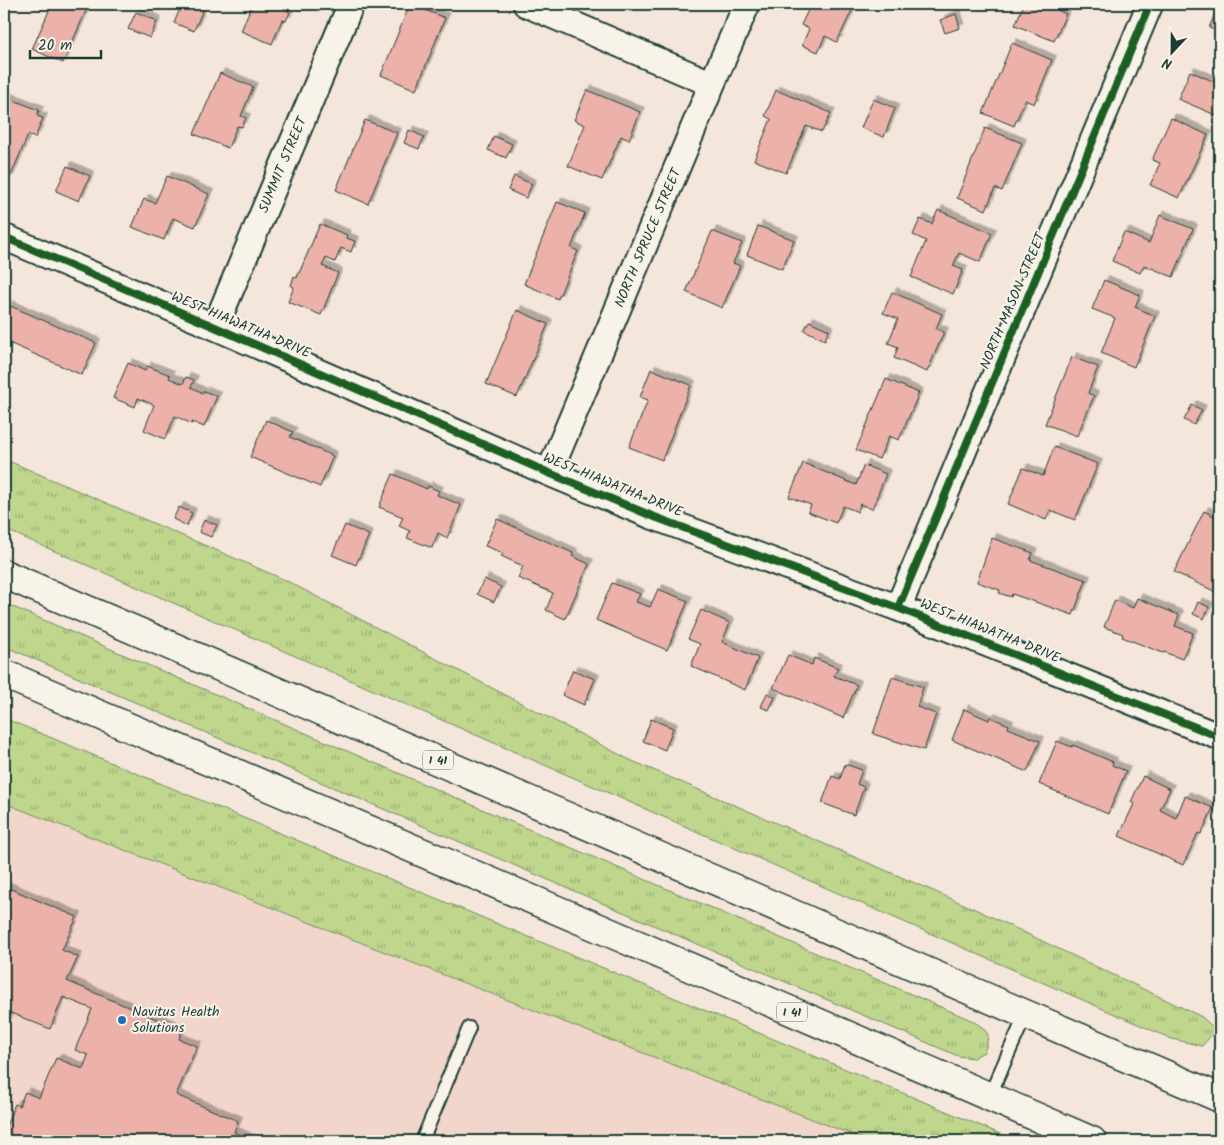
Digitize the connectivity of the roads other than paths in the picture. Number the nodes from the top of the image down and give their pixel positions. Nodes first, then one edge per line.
1 (351, 4) edge
2 (526, 4) edge
3 (747, 4) edge
4 (1150, 4) edge
5 (712, 84) junction
6 (4, 237) edge
7 (216, 327) junction
8 (550, 473) junction
9 (4, 574) edge
10 (898, 608) junction
11 (4, 674) edge
12 (1220, 737) edge
13 (1026, 1014) junction
14 (469, 1028) dead end
15 (990, 1097) junction
16 (1220, 1098) edge
17 (422, 1141) edge
18 (1092, 1141) edge

1 - 7 street, SUMMIT STREET
2 - 5 street
3 - 5 street, NORTH SPRUCE STREET
4 - 10 street, NORTH MASON STREET
5 - 8 street, NORTH SPRUCE STREET
6 - 7 street, WEST HIAWATHA DRIVE
7 - 8 street, WEST HIAWATHA DRIVE
8 - 10 street, WEST HIAWATHA DRIVE
9 - 13 highway, I 41
10 - 12 street, WEST HIAWATHA DRIVE
11 - 15 highway, I 41
13 - 15 lane
13 - 16 highway, I 41
14 - 17 lane
15 - 18 highway, I 41

